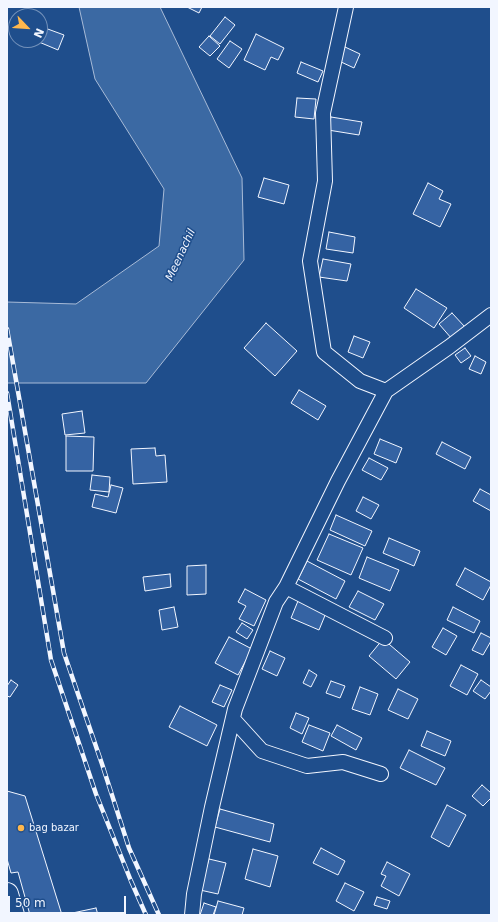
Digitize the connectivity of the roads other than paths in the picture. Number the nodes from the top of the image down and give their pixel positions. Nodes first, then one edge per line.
1 (346, 7) edge
2 (491, 315) edge
3 (386, 391) junction
4 (286, 587) junction
5 (385, 638) dead end
6 (233, 719) junction
7 (380, 774) dead end
8 (7, 894) edge
9 (13, 915) edge
10 (192, 915) edge

1 - 3 street
2 - 3 street
3 - 4 street
4 - 5 street
4 - 6 street
6 - 7 street
6 - 10 street
8 - 9 main road

